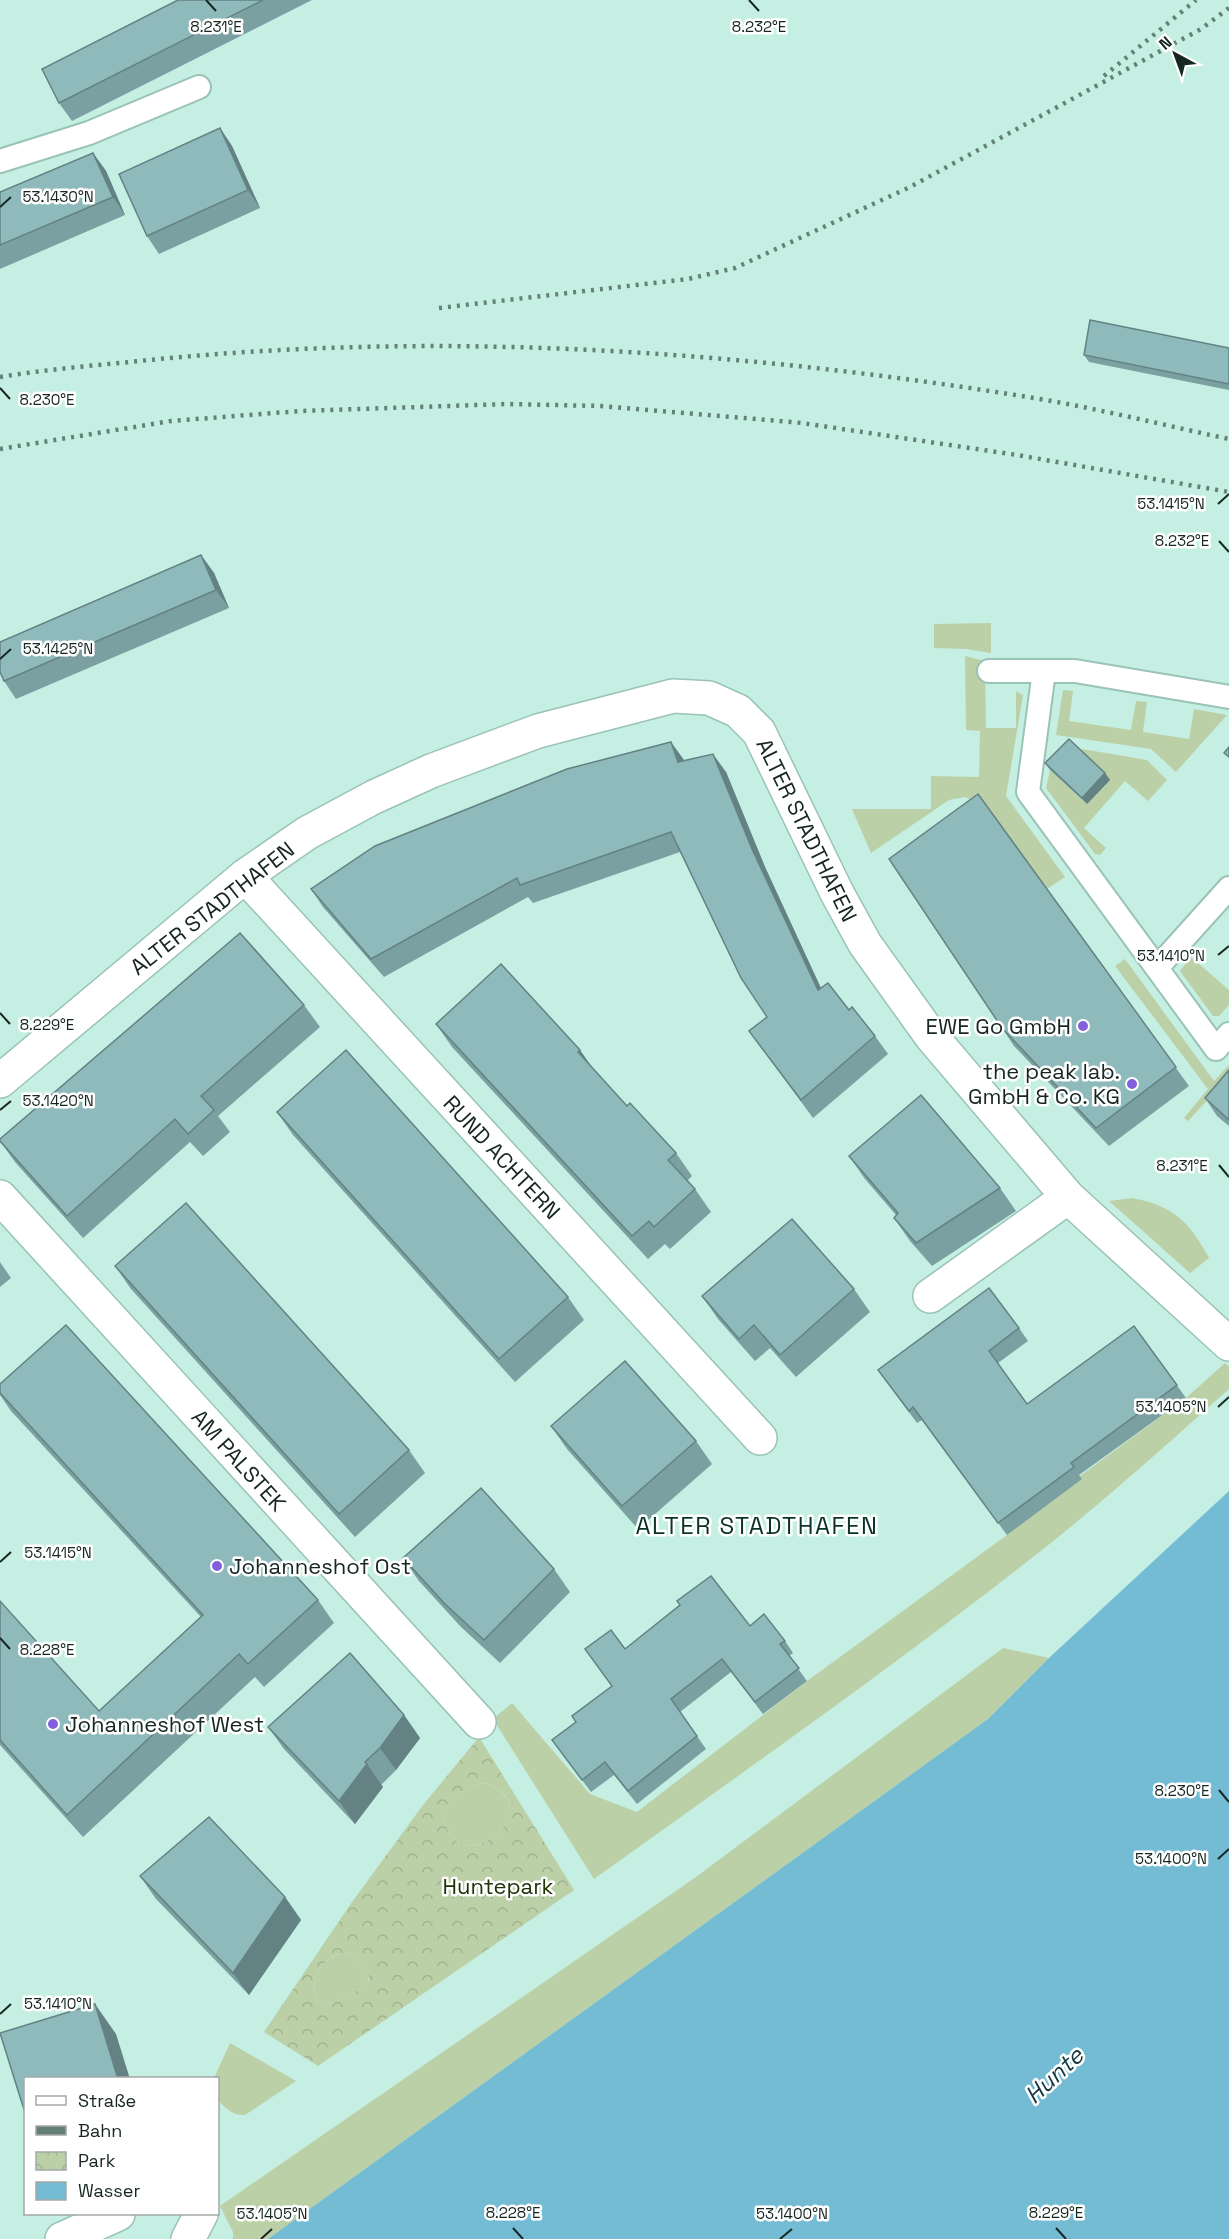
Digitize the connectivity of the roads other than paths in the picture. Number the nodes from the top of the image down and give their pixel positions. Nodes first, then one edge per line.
1 (200, 87) dead end
2 (0, 161) edge
3 (989, 671) dead end
4 (1044, 671) junction
5 (1229, 697) edge
6 (244, 876) junction
7 (1229, 888) edge
8 (1157, 968) junction
9 (1229, 1034) edge
10 (0, 1081) edge
11 (0, 1197) edge
12 (1068, 1197) junction
13 (930, 1296) dead end
14 (1229, 1344) edge
15 (760, 1438) dead end
16 (479, 1722) dead end
17 (116, 2215) edge
18 (200, 2215) edge
19 (62, 2239) edge
20 (188, 2239) edge

1 - 2 lane
3 - 4 lane
4 - 5 lane
4 - 8 lane
6 - 10 street, ALTER STADTHAFEN
6 - 12 street, ALTER STADTHAFEN
6 - 15 street, RUND ACHTERN
7 - 8 lane
8 - 9 lane
11 - 16 street, AM PALSTEK
12 - 13 street
12 - 14 street, ALTER STADTHAFEN
17 - 19 street
18 - 20 street

